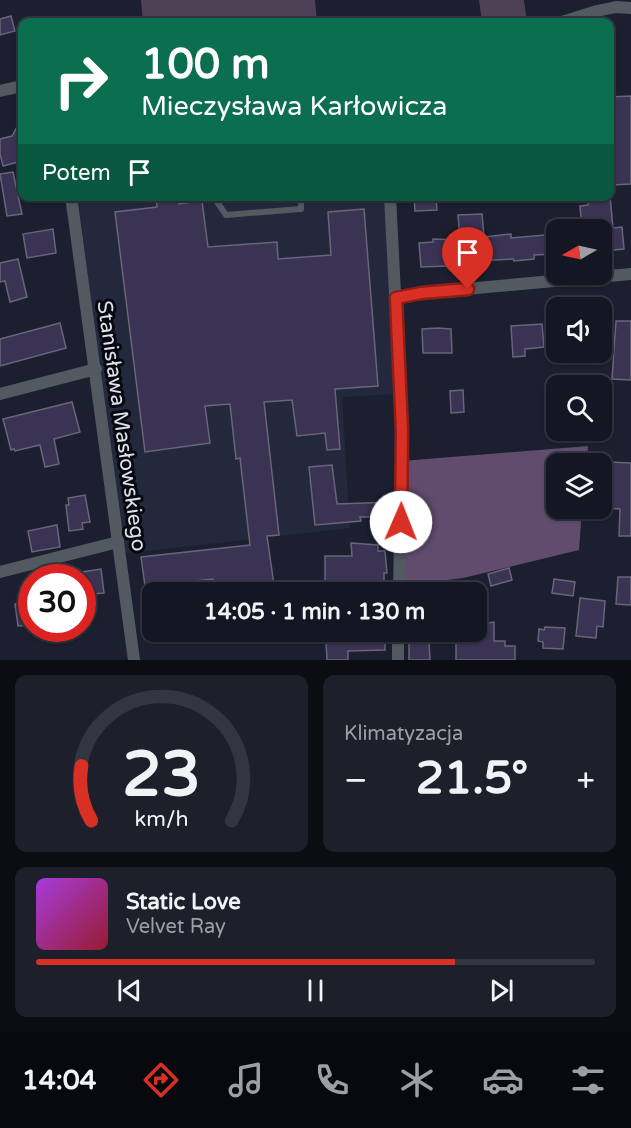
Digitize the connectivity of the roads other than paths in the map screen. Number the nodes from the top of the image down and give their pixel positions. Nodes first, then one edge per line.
1 (631, 8) edge
2 (574, 18) edge
3 (18, 87) edge
4 (0, 91) edge
5 (72, 201) edge
6 (216, 201) edge
7 (301, 201) edge
8 (390, 201) edge
9 (631, 274) edge
10 (396, 298) junction
11 (96, 369) junction
12 (0, 394) edge
13 (118, 542) junction
14 (0, 572) edge
15 (399, 582) edge
16 (398, 642) edge
17 (134, 660) edge
18 (398, 660) edge

1 - 2 street
3 - 4 street
5 - 11 street, Stanisława Masłowskiego
6 - 7 lane
8 - 10 street
9 - 10 street
10 - 15 street
11 - 12 street
11 - 13 street, Stanisława Masłowskiego
13 - 14 street
13 - 17 street, Stanisława Masłowskiego
16 - 18 street

